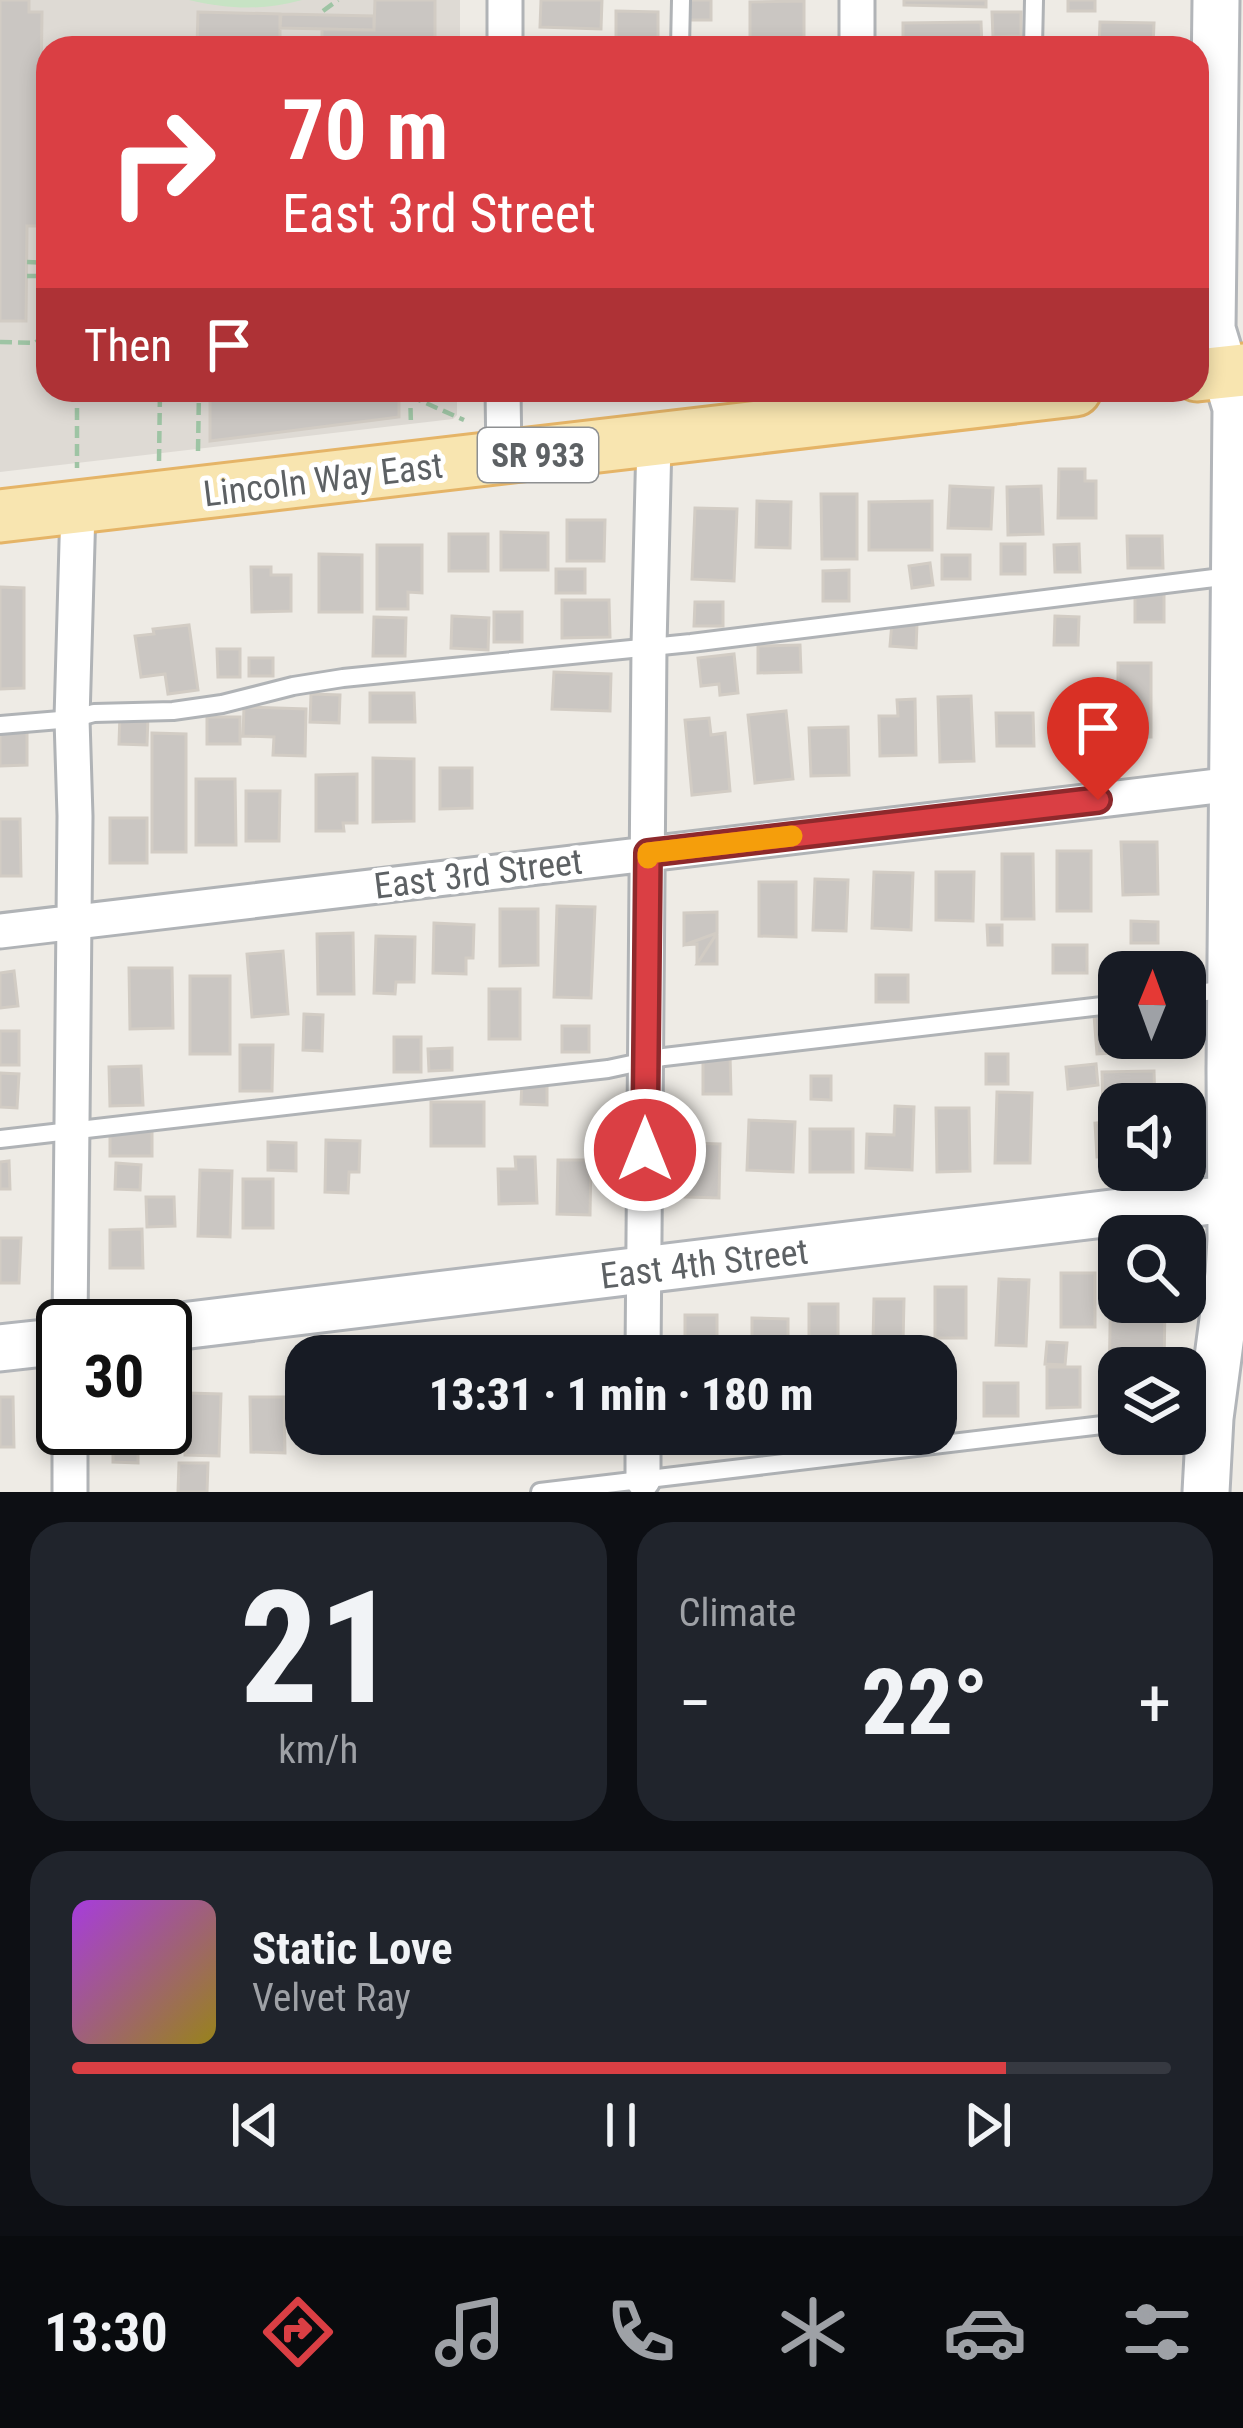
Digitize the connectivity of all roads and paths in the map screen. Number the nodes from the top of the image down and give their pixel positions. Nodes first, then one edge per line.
1 (338, 0) edge
2 (505, 0) edge
3 (681, 0) edge
4 (857, 0) edge
5 (1034, 0) edge
6 (1216, 0) edge
7 (323, 11) dead end
8 (505, 36) edge
9 (680, 36) edge
10 (857, 36) edge
11 (1034, 36) edge
12 (1215, 177) edge
13 (27, 262) dead end
14 (36, 262) edge
15 (27, 276) dead end
16 (36, 276) edge
17 (0, 342) edge
18 (36, 342) edge
19 (1222, 372) edge
20 (76, 402) edge
21 (160, 402) edge
22 (200, 402) edge
23 (410, 402) edge
24 (425, 402) edge
25 (500, 402) edge
26 (855, 403) edge
27 (411, 433) dead end
28 (654, 441) junction
29 (489, 442) junction
30 (198, 457) dead end
31 (159, 461) dead end
32 (78, 489) junction
33 (0, 516) edge
34 (1239, 522) edge
35 (1239, 574) edge
36 (649, 646) junction
37 (72, 719) junction
38 (0, 725) edge
39 (1238, 783) edge
40 (648, 853) junction
41 (75, 921) junction
42 (0, 931) edge
43 (1237, 987) edge
44 (1206, 992) edge
45 (1098, 1007) edge
46 (646, 1062) junction
47 (72, 1130) junction
48 (0, 1139) edge
49 (1237, 1198) edge
50 (643, 1271) junction
51 (70, 1299) edge
52 (1233, 1321) edge
53 (192, 1325) edge
54 (643, 1335) edge
55 (36, 1344) edge
56 (0, 1348) edge
57 (1098, 1426) edge
58 (70, 1455) edge
59 (643, 1455) edge
60 (643, 1480) junction
61 (70, 1492) edge
62 (540, 1492) edge
63 (1206, 1492) edge

1 - 7 path
2 - 8 street
3 - 9 lane
4 - 10 street
5 - 11 lane
6 - 12 street
12 - 19 street
13 - 14 path
15 - 16 path
17 - 18 path
19 - 34 street
20 - 32 path
21 - 31 path
22 - 30 path
23 - 27 path
24 - 29 path
25 - 29 street
26 - 28 main road, Lincoln Way East / SR 933
28 - 29 main road, Lincoln Way East / SR 933
28 - 36 street
29 - 32 main road, Lincoln Way East / SR 933
32 - 33 main road, Lincoln Way East / SR 933
32 - 37 street
34 - 35 street
35 - 36 lane
35 - 39 street
36 - 37 lane
36 - 40 street
37 - 38 lane
37 - 41 street
39 - 40 street, East 3rd Street
39 - 43 street
40 - 41 street, East 3rd Street
40 - 46 street
41 - 42 street, East 3rd Street
41 - 47 street
43 - 44 lane
43 - 49 street
45 - 46 lane
46 - 47 lane
46 - 50 street
47 - 48 lane
47 - 51 street
49 - 50 street, East 4th Street
49 - 52 street
50 - 53 street, East 4th Street
50 - 54 street
52 - 63 street
55 - 56 street
57 - 60 lane
58 - 61 street
59 - 60 street
60 - 62 lane

